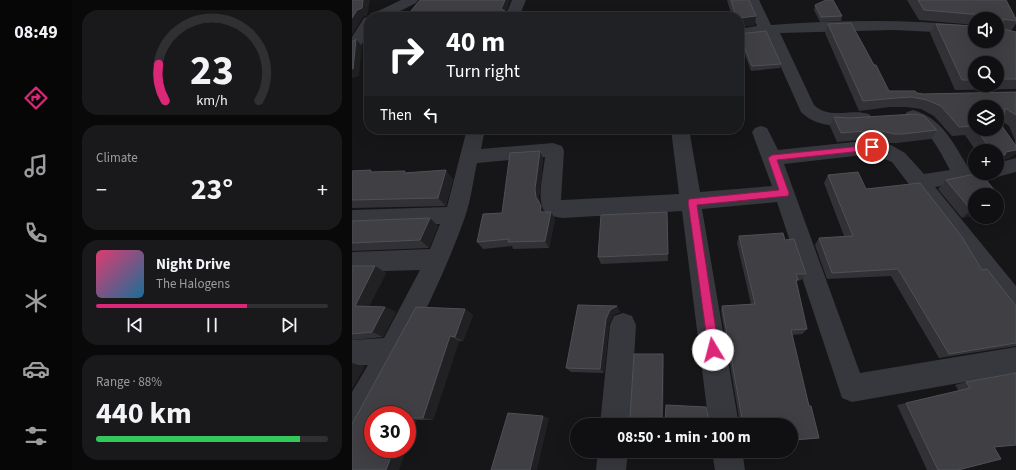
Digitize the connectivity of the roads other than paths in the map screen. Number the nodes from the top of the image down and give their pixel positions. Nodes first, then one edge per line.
1 (380, 0) edge
2 (411, 0) edge
3 (519, 0) edge
4 (752, 0) edge
5 (374, 12) edge
6 (387, 12) edge
7 (514, 12) edge
8 (769, 29) junction
9 (968, 29) edge
10 (364, 30) edge
11 (744, 32) edge
12 (357, 42) edge
13 (760, 132) dead end
14 (475, 134) edge
15 (681, 134) edge
16 (469, 157) junction
17 (772, 158) junction
18 (1016, 165) edge
19 (1004, 168) edge
20 (968, 172) edge
21 (968, 174) edge
22 (920, 182) junction
23 (785, 193) junction
24 (692, 202) junction
25 (455, 215) junction
26 (352, 219) edge
27 (437, 259) junction
28 (352, 262) edge
29 (1016, 305) edge
30 (623, 325) dead end
31 (391, 351) junction
32 (352, 353) edge
33 (1016, 360) edge
34 (616, 418) edge
35 (723, 418) edge
36 (352, 420) edge
37 (612, 458) edge
38 (729, 458) edge
39 (611, 470) edge
40 (730, 470) edge

1 - 5 street
2 - 6 street
3 - 7 street
4 - 8 street
8 - 9 street
8 - 11 street
8 - 20 street
10 - 12 street
13 - 17 street
14 - 16 street
15 - 24 street
16 - 24 street
16 - 25 street
17 - 22 street
17 - 23 street
18 - 19 street
21 - 22 street
22 - 29 street
23 - 24 street
23 - 33 street
24 - 35 street
25 - 26 street
25 - 27 street
27 - 28 street
27 - 31 street
30 - 34 street
31 - 32 street
31 - 36 street
37 - 39 street
38 - 40 street

